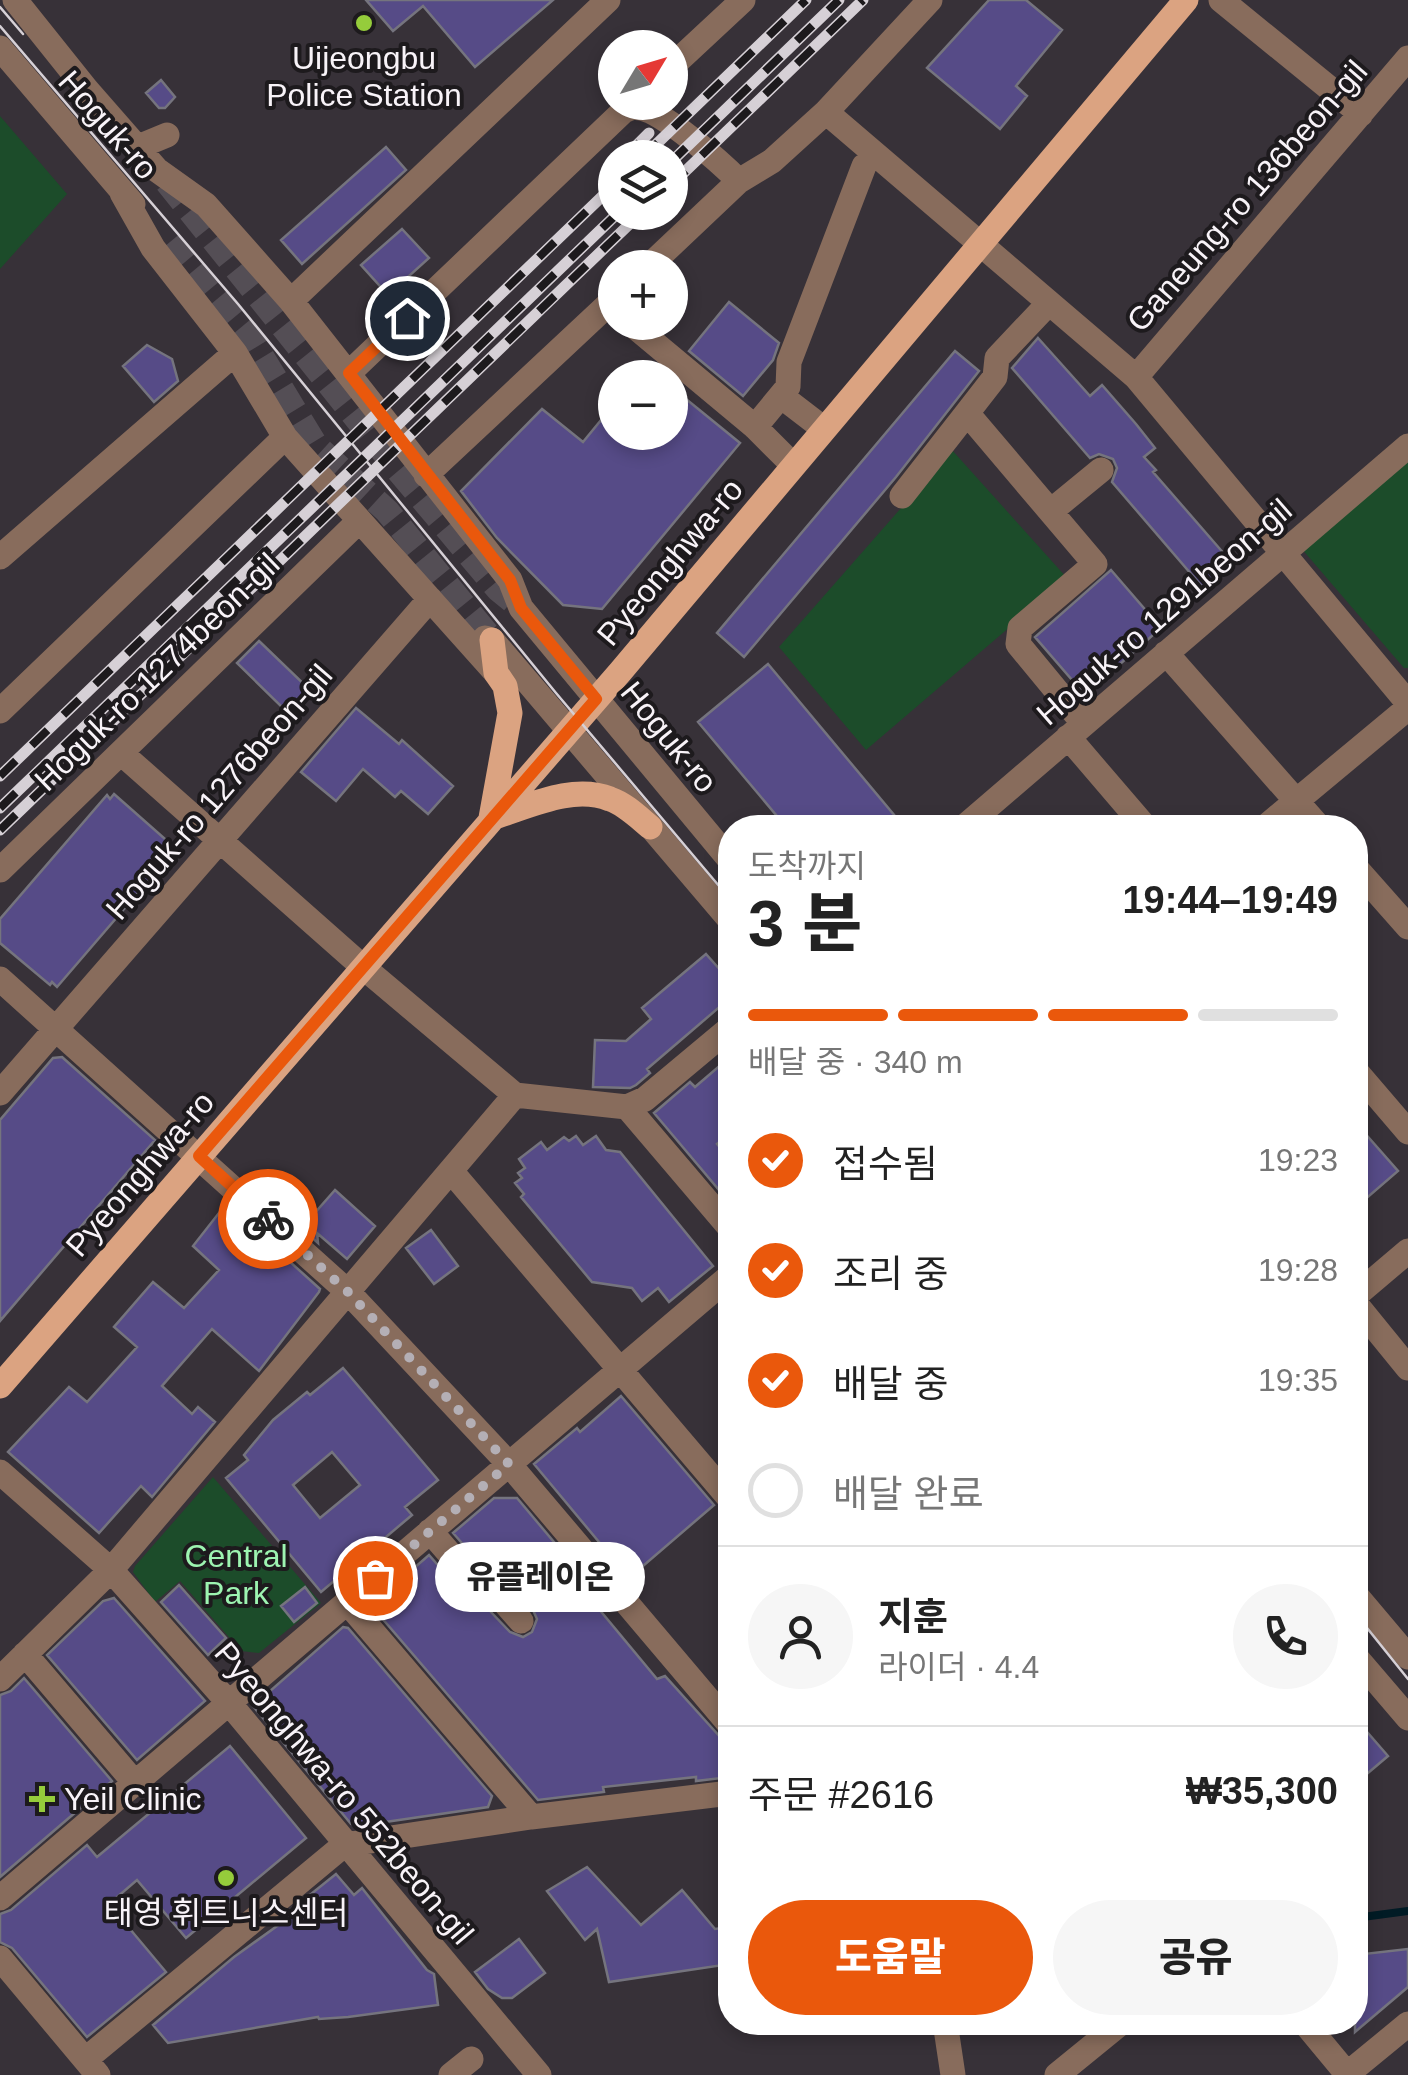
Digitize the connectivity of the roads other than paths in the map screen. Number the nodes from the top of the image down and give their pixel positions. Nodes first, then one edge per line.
1 (15, 0) edge
2 (29, 0) edge
3 (608, 0) edge
4 (742, 0) edge
5 (930, 0) edge
6 (1186, 0) edge
7 (1221, 0) edge
8 (0, 48) edge
9 (688, 51) edge
10 (0, 63) edge
11 (1404, 73) edge
12 (87, 90) junction
13 (826, 112) junction
14 (1361, 114) junction
15 (60, 119) junction
16 (614, 120) edge
17 (663, 120) edge
18 (166, 135) dead end
19 (138, 147) junction
20 (864, 166) dead end
21 (739, 181) junction
22 (122, 192) junction
23 (170, 242) tunnel mouth
24 (980, 244) junction
25 (666, 250) edge
26 (291, 301) junction
27 (1050, 303) junction
28 (598, 317) edge
29 (652, 340) edge
30 (235, 352) junction
31 (349, 373) junction
32 (1136, 376) junction
33 (781, 396) junction
34 (967, 413) junction
35 (756, 427) junction
36 (824, 429) junction
37 (284, 437) junction
38 (1408, 446) edge
39 (793, 466) junction
40 (1101, 470) dead end
41 (426, 475) junction
42 (902, 496) dead end
43 (1050, 511) junction
44 (359, 521) junction
45 (1283, 553) junction
46 (0, 556) edge
47 (430, 598) junction
48 (456, 627) junction
49 (492, 640) junction
50 (1166, 653) junction
51 (496, 672) junction
52 (596, 699) junction
53 (1408, 705) edge
54 (0, 711) edge
55 (568, 730) junction
56 (1076, 730) junction
57 (121, 752) junction
58 (1296, 801) junction
59 (977, 815) edge
60 (1137, 815) edge
61 (1279, 815) edge
62 (1308, 815) edge
63 (492, 818) junction
64 (650, 826) junction
65 (220, 840) junction
66 (718, 846) edge
67 (0, 870) edge
68 (1368, 882) edge
69 (718, 906) edge
70 (1408, 927) edge
71 (362, 967) junction
72 (0, 979) edge
73 (57, 1029) junction
74 (718, 1038) edge
75 (1368, 1085) edge
76 (0, 1094) edge
77 (516, 1095) junction
78 (627, 1107) junction
79 (1408, 1132) edge
80 (199, 1156) junction
81 (451, 1172) junction
82 (718, 1214) edge
83 (1408, 1251) edge
84 (718, 1286) edge
85 (1368, 1287) edge
86 (348, 1292) junction
87 (1368, 1316) edge
88 (1408, 1368) edge
89 (620, 1370) junction
90 (0, 1386) edge
91 (509, 1464) junction
92 (0, 1472) edge
93 (718, 1485) edge
94 (430, 1531) junction
95 (111, 1570) junction
96 (347, 1602) junction
97 (1368, 1604) edge
98 (521, 1621) dead end
99 (1399, 1628) edge
100 (25, 1654) junction
101 (1408, 1657) edge
102 (1368, 1673) edge
103 (0, 1678) edge
104 (229, 1703) junction
105 (718, 1712) edge
106 (1408, 1718) edge
107 (135, 1783) junction
108 (718, 1794) edge
109 (531, 1817) junction
110 (344, 1845) junction
111 (0, 1898) edge
112 (0, 1958) edge
113 (1408, 2024) edge
114 (948, 2035) edge
115 (1106, 2035) edge
116 (1315, 2035) edge
117 (92, 2067) edge
118 (538, 2075) edge
119 (953, 2075) edge
120 (1057, 2075) edge
121 (1347, 2075) edge

1 - 12 street, Hoguk-ro
2 - 12 street
3 - 26 street
4 - 9 street
5 - 13 street
6 - 24 main road, Pyeonghwa-ro
7 - 14 street
8 - 15 street, Hoguk-ro
10 - 15 street
11 - 14 street, Ganeung-ro 136beon-gil
12 - 19 street, Hoguk-ro
13 - 21 street
13 - 24 street
14 - 32 street, Ganeung-ro 136beon-gil
15 - 22 street, Hoguk-ro
16 - 31 street
17 - 21 street
18 - 19 street
19 - 26 street, Hoguk-ro
20 - 33 street
21 - 25 street
22 - 23 street, Hoguk-ro
22 - 30 street
24 - 27 street
24 - 36 main road, Pyeonghwa-ro
26 - 31 street, Hoguk-ro
27 - 32 street
27 - 34 street
28 - 41 street
29 - 35 street
30 - 37 street
30 - 46 street
31 - 41 street, Hoguk-ro
32 - 45 street
33 - 35 street
33 - 36 street
34 - 42 street
34 - 43 street
35 - 39 street
36 - 39 main road, Pyeonghwa-ro
37 - 44 street
37 - 54 street
38 - 45 street, Hoguk-ro 1291beon-gil
39 - 52 main road, Pyeonghwa-ro
40 - 43 street
41 - 52 street, Hoguk-ro
43 - 56 street
44 - 47 street
44 - 57 street, Hoguk-ro 1274beon-gil
45 - 50 street, Hoguk-ro 1291beon-gil
45 - 53 street
47 - 48 street
47 - 65 street, Hoguk-ro 1276beon-gil
48 - 49 street
48 - 51 street
49 - 51 main road
49 - 55 street
50 - 56 street, Hoguk-ro 1291beon-gil
50 - 58 street
51 - 63 main road
52 - 55 main road, Pyeonghwa-ro
52 - 66 street, Hoguk-ro
53 - 58 street
55 - 63 main road, Pyeonghwa-ro
55 - 64 street
56 - 59 street, Hoguk-ro 1291beon-gil
56 - 60 street
57 - 65 street
57 - 67 street, Hoguk-ro 1274beon-gil
58 - 61 street
58 - 62 street
63 - 64 main road
63 - 71 main road, Pyeonghwa-ro
64 - 69 street
65 - 71 street
65 - 73 street, Hoguk-ro 1276beon-gil
68 - 70 street
71 - 77 street
71 - 80 main road, Pyeonghwa-ro
72 - 73 street
73 - 76 street, Hoguk-ro 1276beon-gil
73 - 80 street
74 - 78 street
75 - 79 street
77 - 78 street
77 - 81 street
78 - 82 street
80 - 86 street
80 - 90 main road, Pyeonghwa-ro
81 - 86 street
81 - 89 street
83 - 85 street
84 - 89 street
86 - 91 street
86 - 95 street
87 - 88 street
89 - 91 street
89 - 93 street
91 - 94 street
91 - 105 street
92 - 95 street, Pyeonghwa-ro 552beon-gil
94 - 96 street
94 - 98 street
95 - 100 street
95 - 104 street, Pyeonghwa-ro 552beon-gil
96 - 104 street
96 - 109 street
97 - 99 street
99 - 101 street
100 - 103 street
100 - 107 street
102 - 106 street
104 - 107 street
104 - 110 street, Pyeonghwa-ro 552beon-gil
107 - 111 street
108 - 109 street
109 - 110 street
110 - 117 street
110 - 118 street, Pyeonghwa-ro 552beon-gil
112 - 117 street
113 - 121 street
114 - 119 street
115 - 120 street
116 - 121 street

